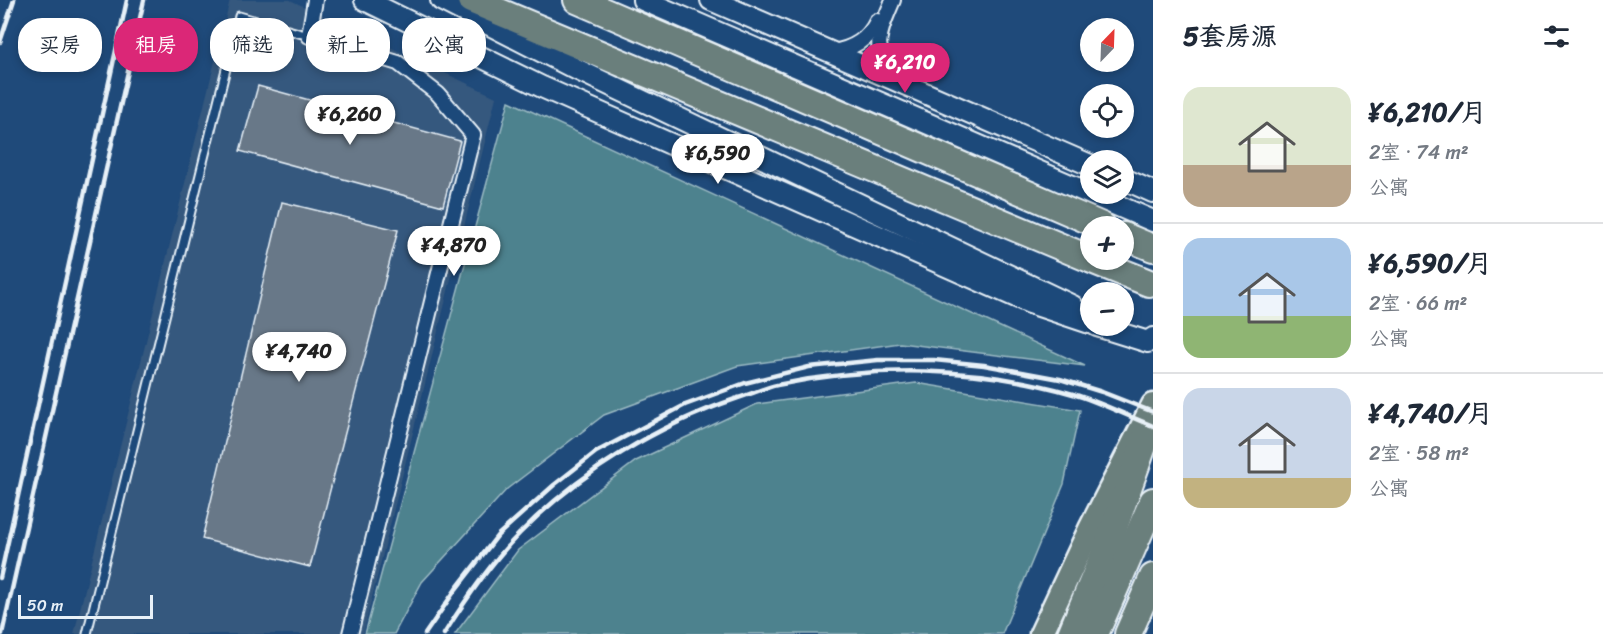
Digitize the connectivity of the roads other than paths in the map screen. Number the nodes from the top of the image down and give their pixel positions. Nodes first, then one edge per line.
1 (315, 0) edge
2 (365, 0) edge
3 (441, 0) edge
4 (471, 0) edge
5 (577, 0) edge
6 (643, 0) edge
7 (711, 0) edge
8 (886, 0) edge
9 (893, 0) edge
10 (312, 18) edge
11 (306, 35) edge
12 (832, 52) junction
13 (390, 61) edge
14 (893, 79) junction
15 (1080, 161) edge
16 (1134, 183) edge
17 (1153, 192) edge
18 (1080, 217) edge
19 (1153, 221) edge
20 (1134, 240) edge
21 (1153, 248) edge
22 (1080, 254) edge
23 (1117, 270) edge
24 (1149, 284) dead end
25 (1080, 310) edge
26 (1080, 320) edge
27 (1134, 335) edge
28 (1131, 336) edge
29 (1151, 342) edge
30 (1153, 405) edge
31 (1153, 418) edge
32 (1153, 501) edge
33 (1153, 577) edge
34 (87, 634) edge
35 (350, 634) edge
36 (1041, 634) edge
37 (1071, 634) edge
38 (1095, 634) edge
39 (1128, 634) edge

1 - 10 street
2 - 26 main road
3 - 25 main road
4 - 22 highway
5 - 18 highway
6 - 19 main road
7 - 12 main road
8 - 12 street
9 - 14 street
11 - 34 lane
12 - 14 main road
13 - 35 street
14 - 15 main road
16 - 17 main road
20 - 21 highway
23 - 24 highway
27 - 29 main road
28 - 29 main road
30 - 36 main road
31 - 37 highway
32 - 38 highway
33 - 39 highway

